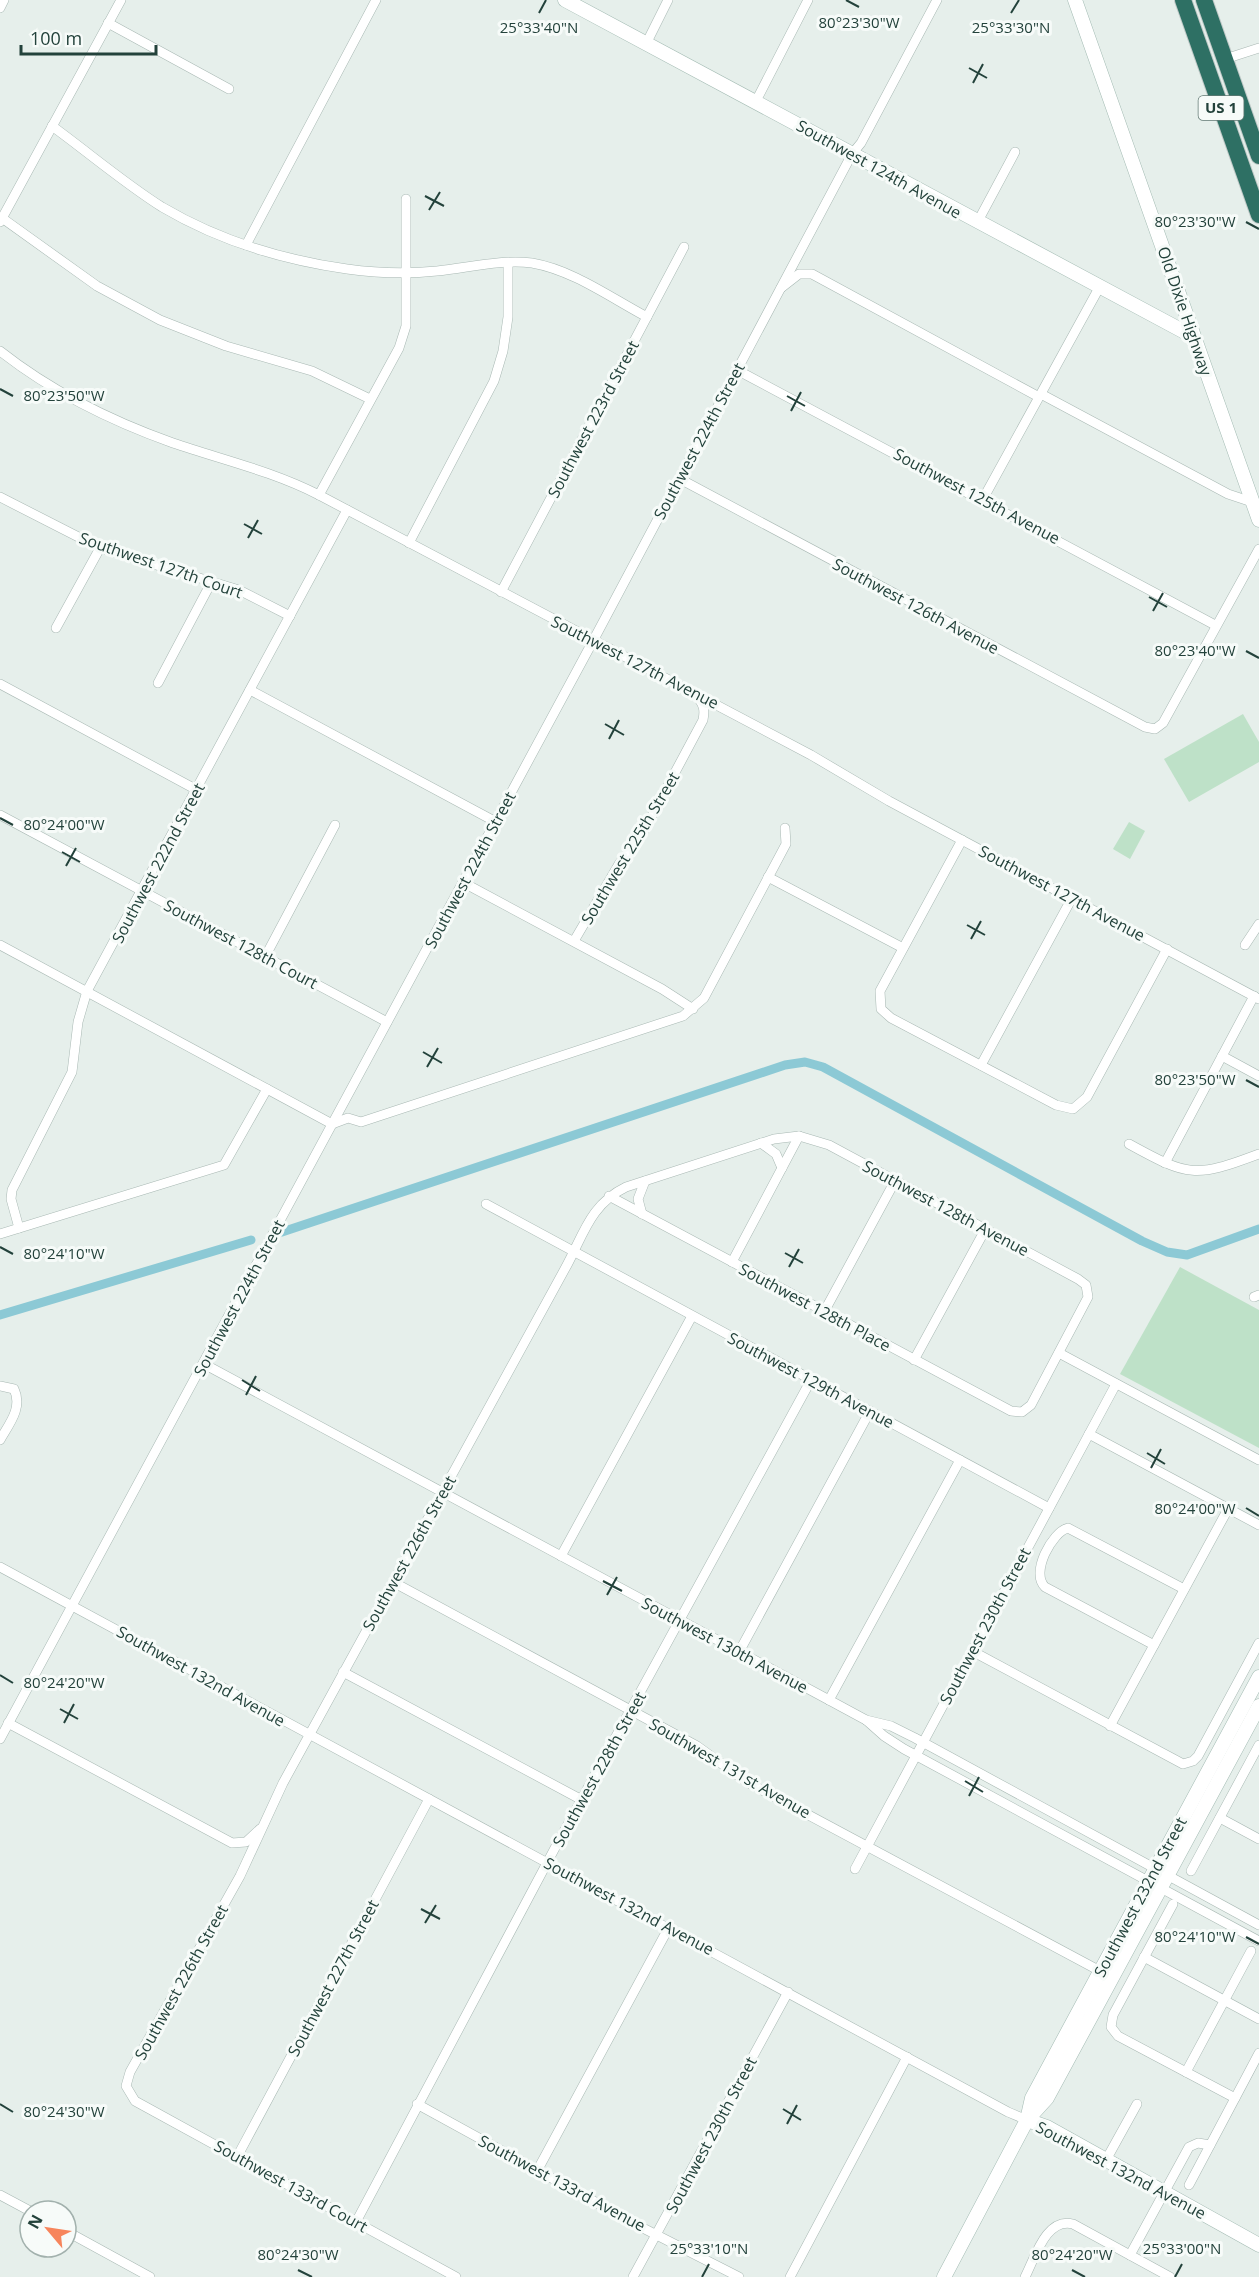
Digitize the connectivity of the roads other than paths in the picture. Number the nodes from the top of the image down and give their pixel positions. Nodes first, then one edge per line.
1 (4, 0) edge
2 (121, 0) edge
3 (376, 0) edge
4 (565, 0) edge
5 (668, 0) edge
6 (808, 0) edge
7 (937, 0) edge
8 (1075, 0) edge
9 (1183, 0) edge
10 (1204, 0) edge
11 (0, 8) edge
12 (108, 23) junction
13 (646, 44) junction
14 (1259, 48) edge
15 (1225, 58) junction
16 (1214, 87) junction
17 (229, 88) dead end
18 (754, 103) junction
19 (52, 126) junction
20 (1014, 152) dead end
21 (852, 154) junction
22 (1259, 156) edge
23 (1259, 185) edge
24 (406, 199) dead end
25 (1259, 215) edge
26 (1, 220) edge
27 (976, 223) junction
28 (246, 245) junction
29 (684, 247) dead end
30 (508, 262) junction
31 (406, 273) junction
32 (1099, 288) junction
33 (779, 290) junction
34 (648, 317) junction
35 (1194, 337) junction
36 (0, 351) edge
37 (737, 370) junction
38 (1040, 395) junction
39 (370, 399) junction
40 (680, 479) junction
41 (319, 495) junction
42 (0, 497) edge
43 (983, 499) junction
44 (1252, 502) junction
45 (347, 510) junction
46 (1259, 520) edge
47 (409, 543) junction
48 (100, 548) junction
49 (1259, 549) edge
50 (212, 581) junction
51 (501, 592) junction
52 (290, 616) junction
53 (1215, 625) junction
54 (56, 628) dead end
55 (593, 641) junction
56 (158, 682) dead end
57 (0, 684) edge
58 (250, 690) junction
59 (693, 692) junction
60 (197, 790) junction
61 (0, 815) edge
62 (496, 822) junction
63 (335, 825) dead end
64 (785, 828) dead end
65 (962, 840) junction
66 (768, 878) junction
67 (464, 883) junction
68 (142, 891) junction
69 (1072, 898) junction
70 (1259, 924) edge
71 (574, 941) junction
72 (1245, 945) dead end
73 (1, 947) edge
74 (903, 948) junction
75 (1167, 949) junction
76 (265, 957) junction
77 (87, 992) junction
78 (1257, 998) edge
79 (693, 1009) junction
80 (387, 1022) junction
81 (1222, 1056) junction
82 (981, 1065) junction
83 (1259, 1076) edge
84 (267, 1089) junction
85 (332, 1124) junction
86 (799, 1136) junction
87 (760, 1143) junction
88 (1129, 1144) dead end
89 (1259, 1154) edge
90 (1165, 1164) junction
91 (782, 1168) junction
92 (645, 1181) junction
93 (895, 1181) junction
94 (609, 1196) junction
95 (486, 1204) dead end
96 (642, 1214) junction
97 (20, 1228) junction
98 (985, 1230) junction
99 (0, 1234) edge
100 (574, 1251) junction
101 (732, 1262) junction
102 (824, 1312) junction
103 (692, 1316) junction
104 (1059, 1353) junction
105 (914, 1360) junction
106 (204, 1364) junction
107 (811, 1380) junction
108 (1116, 1384) junction
109 (0, 1386) edge
110 (870, 1411) junction
111 (1089, 1434) junction
112 (0, 1440) edge
113 (960, 1460) junction
114 (1259, 1460) edge
115 (441, 1493) junction
116 (1049, 1508) junction
117 (1228, 1509) junction
118 (1259, 1525) edge
119 (561, 1556) junction
120 (0, 1567) edge
121 (393, 1582) junction
122 (1184, 1589) junction
123 (72, 1605) junction
124 (680, 1620) junction
125 (1259, 1643) edge
126 (1154, 1645) junction
127 (739, 1652) junction
128 (972, 1652) junction
129 (344, 1672) junction
130 (1259, 1677) edge
131 (829, 1700) junction
132 (1259, 1706) edge
133 (632, 1711) junction
134 (866, 1720) junction
135 (8, 1723) junction
136 (1110, 1726) junction
137 (309, 1735) junction
138 (0, 1739) edge
139 (923, 1742) junction
140 (1259, 1745) edge
141 (916, 1755) junction
142 (429, 1799) junction
143 (582, 1800) junction
144 (1220, 1818) junction
145 (260, 1829) junction
146 (1259, 1839) edge
147 (867, 1846) junction
148 (548, 1863) junction
149 (855, 1869) dead end
150 (1191, 1871) dead end
151 (1158, 1878) junction
152 (1173, 1904) dead end
153 (1259, 1924) edge
154 (669, 1927) junction
155 (1259, 1941) edge
156 (1251, 1951) dead end
157 (1144, 1957) junction
158 (1100, 1971) junction
159 (788, 1992) junction
160 (1225, 2000) junction
161 (1259, 2019) edge
162 (1259, 2053) edge
163 (907, 2057) junction
164 (1186, 2072) junction
165 (128, 2093) joint
166 (1235, 2098) junction
167 (417, 2104) junction
168 (1137, 2104) dead end
169 (1028, 2120) junction
170 (1210, 2145) junction
171 (237, 2157) junction
172 (1106, 2160) junction
173 (537, 2171) junction
174 (1189, 2184) dead end
175 (1164, 2192) junction
176 (0, 2195) edge
177 (18, 2205) edge
178 (356, 2222) junction
179 (657, 2234) junction
180 (78, 2238) edge
181 (1259, 2245) edge
182 (1130, 2255) junction
183 (949, 2275) edge
184 (150, 2277) edge
185 (456, 2277) edge
186 (633, 2277) edge
187 (739, 2277) edge
188 (790, 2277) edge
189 (1025, 2277) edge
190 (1170, 2277) edge

1 - 11 street
2 - 12 street
3 - 28 street
4 - 13 street, Southwest 124th Avenue
5 - 13 street
6 - 18 street
7 - 21 street, Southwest 224th Street
8 - 35 street, Old Dixie Highway
9 - 16 highway, US 1
10 - 15 highway, US 1
12 - 17 street
12 - 19 street
13 - 18 street, Southwest 124th Avenue
14 - 15 street
15 - 22 highway, US 1
16 - 23 highway
16 - 25 highway, US 1
18 - 21 street, Southwest 124th Avenue
19 - 26 street
19 - 28 street
20 - 27 street
21 - 27 street, Southwest 124th Avenue
21 - 33 street, Southwest 224th Street
24 - 31 street
26 - 39 street
27 - 32 street, Southwest 124th Avenue
28 - 31 street
29 - 34 street, Southwest 223rd Street
30 - 31 street
30 - 34 street
30 - 47 street
31 - 39 street
32 - 35 street, Southwest 124th Avenue
32 - 38 street
33 - 37 street, Southwest 224th Street
33 - 38 street
34 - 51 street, Southwest 223rd Street
35 - 44 street, Old Dixie Highway
36 - 41 street, Southwest 127th Avenue
37 - 40 street, Southwest 224th Street
37 - 43 street, Southwest 125th Avenue
38 - 43 street
38 - 44 street
39 - 41 street
40 - 53 street, Southwest 126th Avenue
40 - 55 street, Southwest 224th Street
41 - 45 street, Southwest 127th Avenue
42 - 48 street, Southwest 127th Court
43 - 53 street, Southwest 125th Avenue
44 - 46 street, Old Dixie Highway
45 - 47 street, Southwest 127th Avenue
45 - 52 street, Southwest 222nd Street
47 - 51 street, Southwest 127th Avenue
48 - 50 street, Southwest 127th Court
48 - 54 street
49 - 53 street
50 - 52 street, Southwest 127th Court
50 - 56 street
51 - 55 street, Southwest 127th Avenue
52 - 58 street, Southwest 222nd Street
55 - 59 street, Southwest 127th Avenue
55 - 62 street, Southwest 224th Street
57 - 60 street
58 - 60 street, Southwest 222nd Street
58 - 62 street
59 - 65 street, Southwest 127th Avenue
59 - 71 street, Southwest 225th Street
60 - 68 street, Southwest 222nd Street
61 - 68 street, Southwest 128th Court
62 - 67 street, Southwest 224th Street
63 - 76 street
64 - 66 street
65 - 69 street, Southwest 127th Avenue
65 - 74 street
66 - 74 street
66 - 79 street
67 - 71 street
67 - 80 street, Southwest 224th Street
68 - 76 street, Southwest 128th Court
68 - 77 street, Southwest 222nd Street
69 - 75 street, Southwest 127th Avenue
69 - 82 street
70 - 72 street
71 - 79 street
73 - 77 street
74 - 82 street
75 - 78 street, Southwest 127th Avenue
75 - 82 street
76 - 80 street, Southwest 128th Court
77 - 84 street
77 - 97 street, Southwest 222nd Street
78 - 81 street
79 - 85 street
80 - 85 street, Southwest 224th Street
81 - 83 street
81 - 90 street
84 - 85 street
84 - 97 street
85 - 106 street, Southwest 224th Street
86 - 87 street, Southwest 226th Street
86 - 91 street
86 - 93 street, Southwest 128th Avenue
87 - 91 street
87 - 92 street, Southwest 226th Street
88 - 90 street
89 - 90 street
91 - 101 street
92 - 94 street, Southwest 226th Street
92 - 96 street
93 - 98 street, Southwest 128th Avenue
93 - 102 street
94 - 96 street, Southwest 128th Place
94 - 100 street, Southwest 226th Street
95 - 100 street, Southwest 129th Avenue
96 - 101 street, Southwest 128th Place
97 - 99 street
98 - 104 street, Southwest 128th Avenue
98 - 105 street
100 - 103 street, Southwest 129th Avenue
100 - 115 street, Southwest 226th Street
101 - 102 street, Southwest 128th Place
102 - 105 street, Southwest 128th Place
103 - 107 street, Southwest 129th Avenue
103 - 119 street
104 - 105 street, Southwest 128th Place
104 - 108 street
106 - 115 street, Southwest 130th Avenue
106 - 123 street, Southwest 224th Street
107 - 110 street, Southwest 129th Avenue
107 - 124 street, Southwest 228th Street
108 - 111 street, Southwest 230th Street
108 - 114 street
109 - 112 street
110 - 113 street, Southwest 129th Avenue
110 - 127 street
111 - 116 street, Southwest 230th Street
111 - 117 street
113 - 116 street, Southwest 129th Avenue
113 - 131 street
115 - 119 street, Southwest 130th Avenue
115 - 121 street, Southwest 226th Street
116 - 128 street, Southwest 230th Street
117 - 118 street
117 - 122 street
119 - 124 street, Southwest 130th Avenue
120 - 123 street, Southwest 132nd Avenue
121 - 129 street, Southwest 226th Street
121 - 133 street, Southwest 131st Avenue
122 - 126 street
122 - 126 street
123 - 135 street, Southwest 224th Street
123 - 137 street, Southwest 132nd Avenue
124 - 127 street, Southwest 130th Avenue
124 - 133 street, Southwest 228th Street
125 - 136 street
126 - 136 street
127 - 131 street, Southwest 130th Avenue
128 - 136 street
128 - 139 street, Southwest 230th Street
129 - 137 street, Southwest 226th Street
129 - 143 street
130 - 151 street, Southwest 232nd Street
131 - 134 street, Southwest 130th Avenue
132 - 151 street, Southwest 232nd Street
133 - 143 street, Southwest 228th Street
133 - 147 street, Southwest 131st Avenue
134 - 139 street, Southwest 130th Avenue
134 - 141 street, Southwest 130th Avenue
135 - 138 street, Southwest 224th Street
135 - 145 street
137 - 142 street, Southwest 132nd Avenue
137 - 145 street, Southwest 226th Street
139 - 141 street, Southwest 230th Street
139 - 151 street, Southwest 130th Avenue
140 - 144 street
141 - 147 street, Southwest 230th Street
141 - 151 street, Southwest 130th Avenue
142 - 148 street, Southwest 132nd Avenue
142 - 171 street, Southwest 227th Street
143 - 148 street, Southwest 228th Street
144 - 146 street
144 - 150 street
145 - 165 street, Southwest 226th Street
147 - 149 street, Southwest 230th Street
147 - 158 street, Southwest 131st Avenue
148 - 154 street, Southwest 132nd Avenue
148 - 167 street, Southwest 228th Street
151 - 153 street, Southwest 130th Avenue
151 - 155 street, Southwest 130th Avenue
151 - 158 street, Southwest 232nd Street
151 - 169 street, Southwest 232nd Street
152 - 157 street
154 - 159 street, Southwest 132nd Avenue
154 - 173 street
156 - 160 street
157 - 160 street
157 - 164 street
158 - 169 street, Southwest 232nd Street
159 - 163 street, Southwest 132nd Avenue
159 - 179 street, Southwest 230th Street
160 - 161 street
160 - 164 street
162 - 166 street
163 - 169 street, Southwest 132nd Avenue
163 - 188 street
164 - 166 street
165 - 171 street, Southwest 133rd Court
166 - 170 street
167 - 173 street, Southwest 133rd Avenue
167 - 178 street, Southwest 228th Street
168 - 172 street
169 - 172 street, Southwest 132nd Avenue
169 - 183 street, Southwest 232nd Street
170 - 174 street
170 - 175 street
171 - 178 street, Southwest 133rd Court
172 - 175 street, Southwest 132nd Avenue
173 - 179 street, Southwest 133rd Avenue
175 - 181 street, Southwest 132nd Avenue
175 - 182 street
176 - 177 street
178 - 185 street, Southwest 133rd Court
179 - 186 street, Southwest 230th Street
179 - 187 street, Southwest 133rd Avenue
180 - 184 street
182 - 189 street
182 - 190 street

